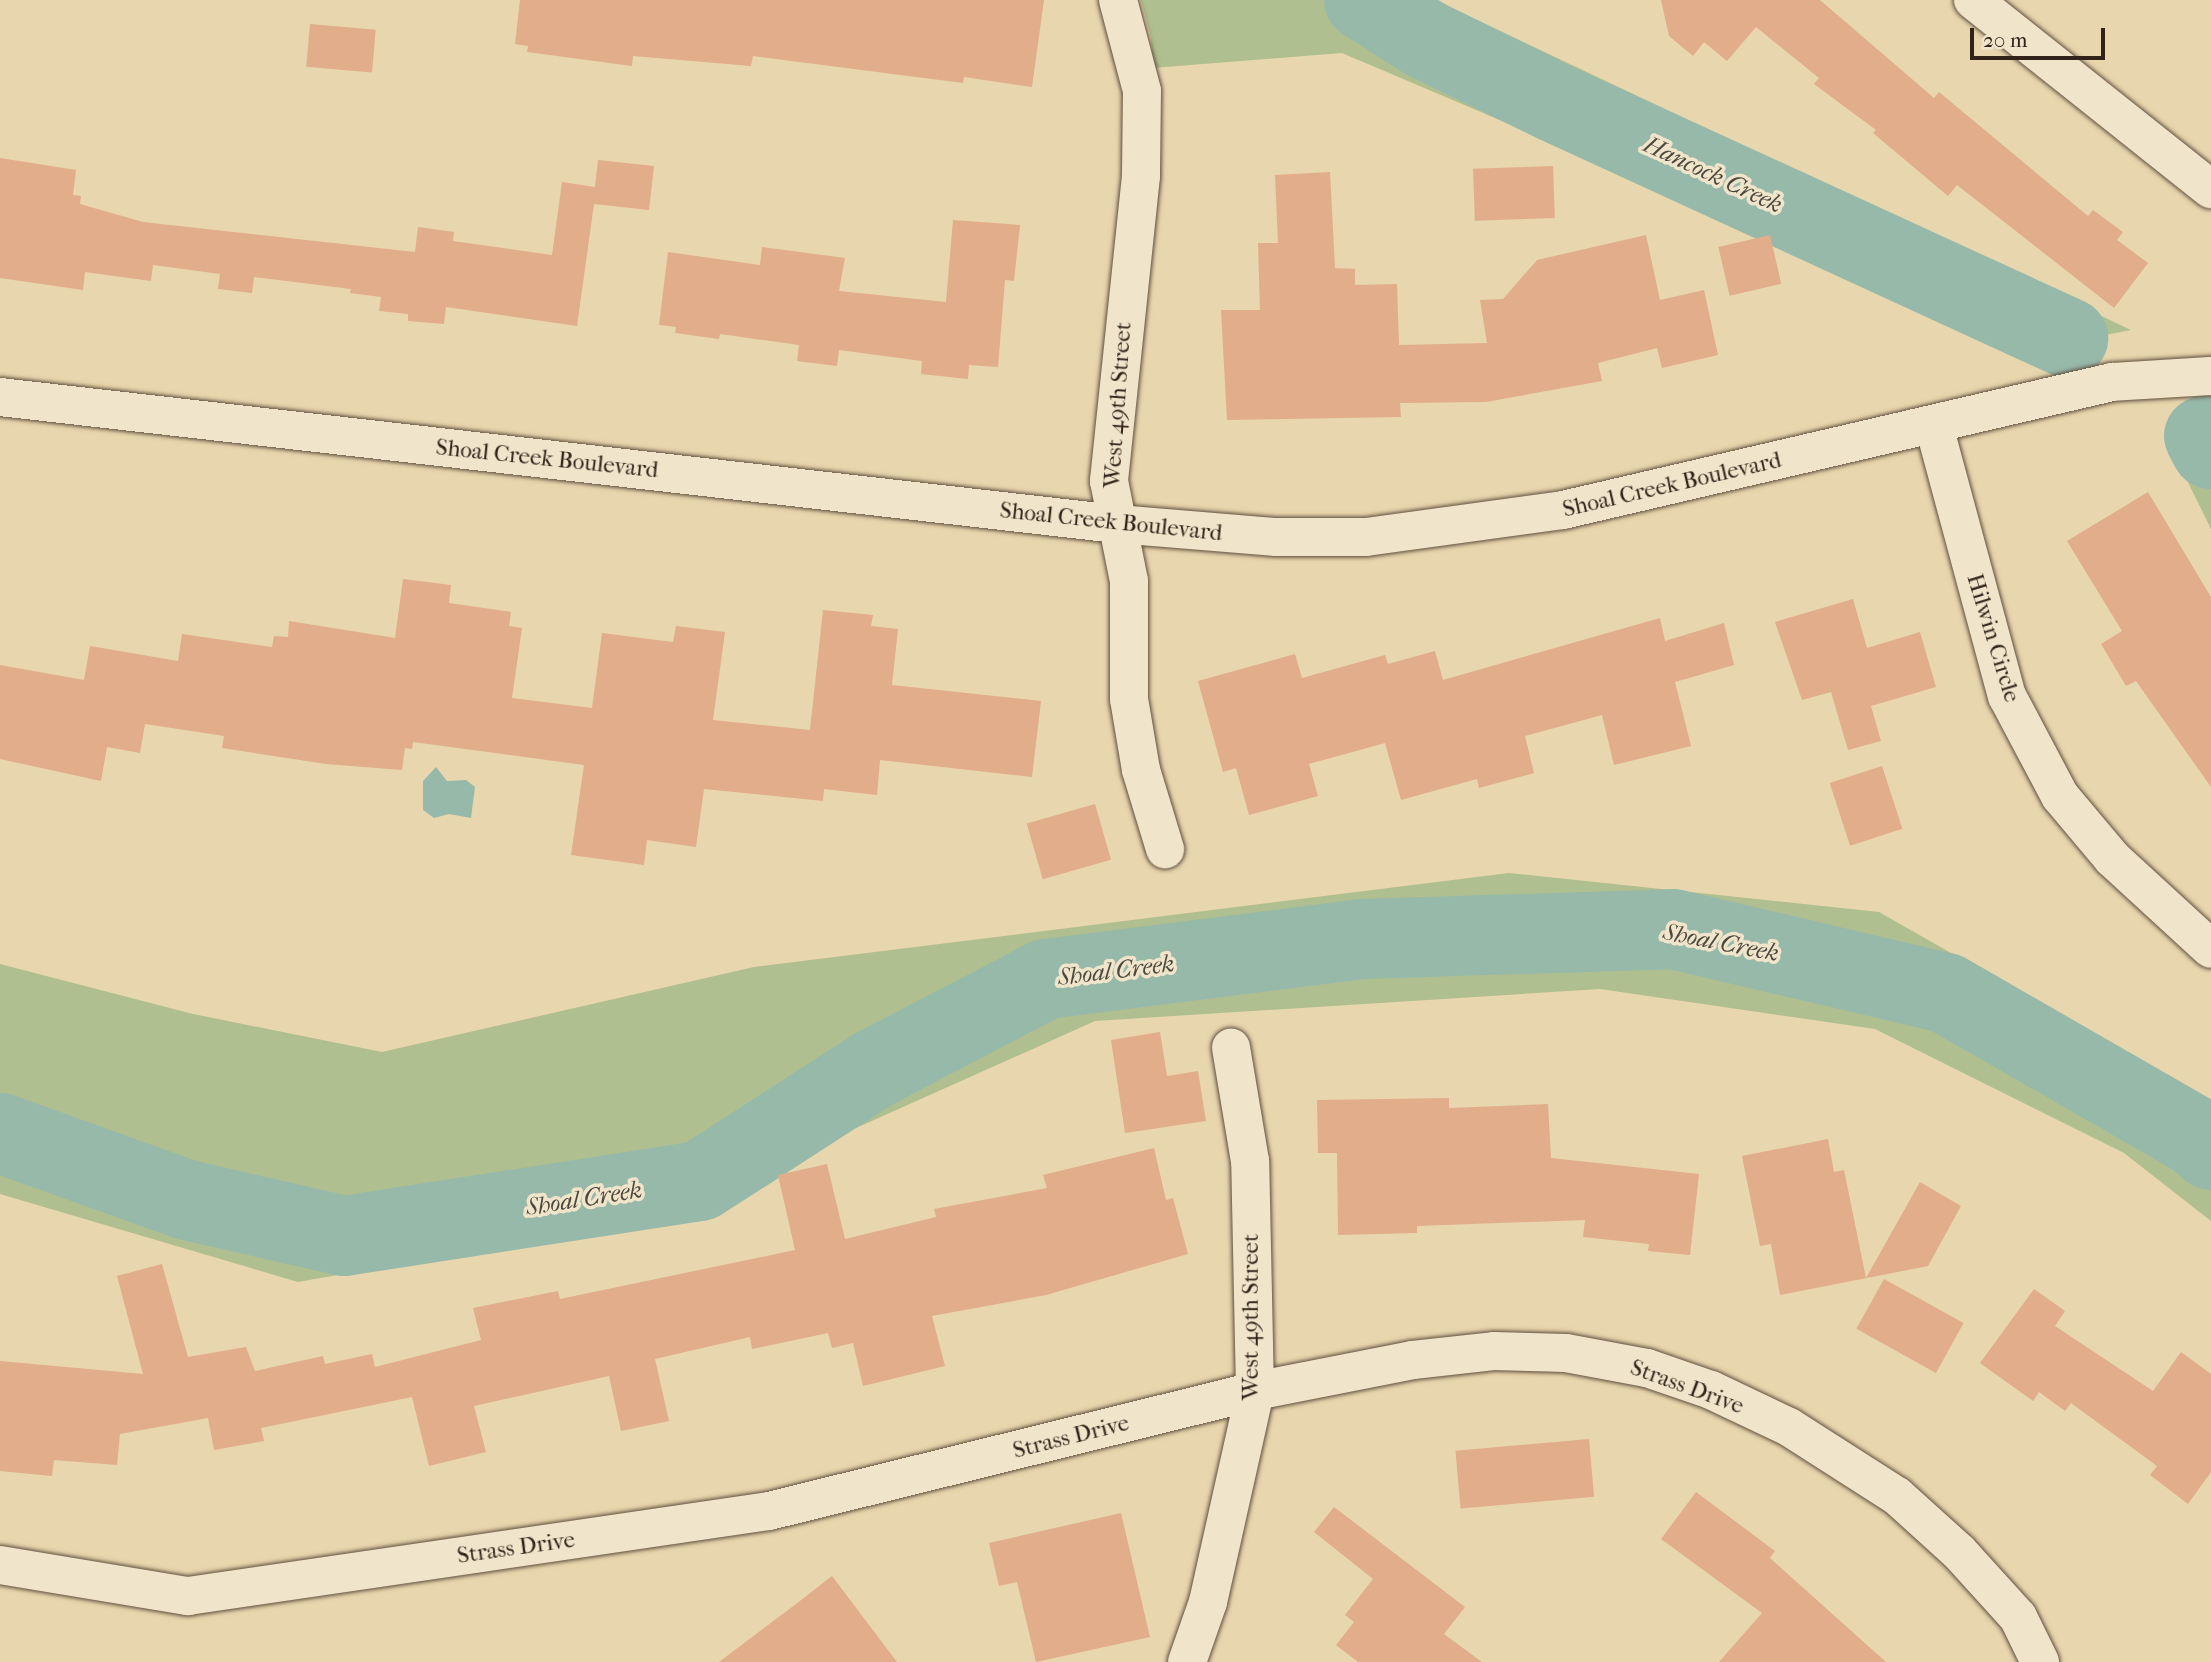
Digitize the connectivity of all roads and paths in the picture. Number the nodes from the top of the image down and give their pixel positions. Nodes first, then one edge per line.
1 (1118, 0) edge
2 (1973, 0) edge
3 (2211, 189) edge
4 (2211, 376) edge
5 (0, 397) edge
6 (1934, 426) junction
7 (1117, 524) junction
8 (1165, 849) dead end
9 (2211, 949) edge
10 (1231, 1048) dead end
11 (1255, 1391) junction
12 (0, 1565) edge
13 (1186, 1662) edge
14 (2040, 1662) edge

1 - 7 street, West 49th Street
2 - 3 street
4 - 6 street, Shoal Creek Boulevard
5 - 7 street, Shoal Creek Boulevard
6 - 7 street, Shoal Creek Boulevard
6 - 9 street, Hilwin Circle
7 - 8 street, West 49th Street
10 - 11 street, West 49th Street
11 - 12 street, Strass Drive
11 - 13 street, West 49th Street
11 - 14 street, Strass Drive

